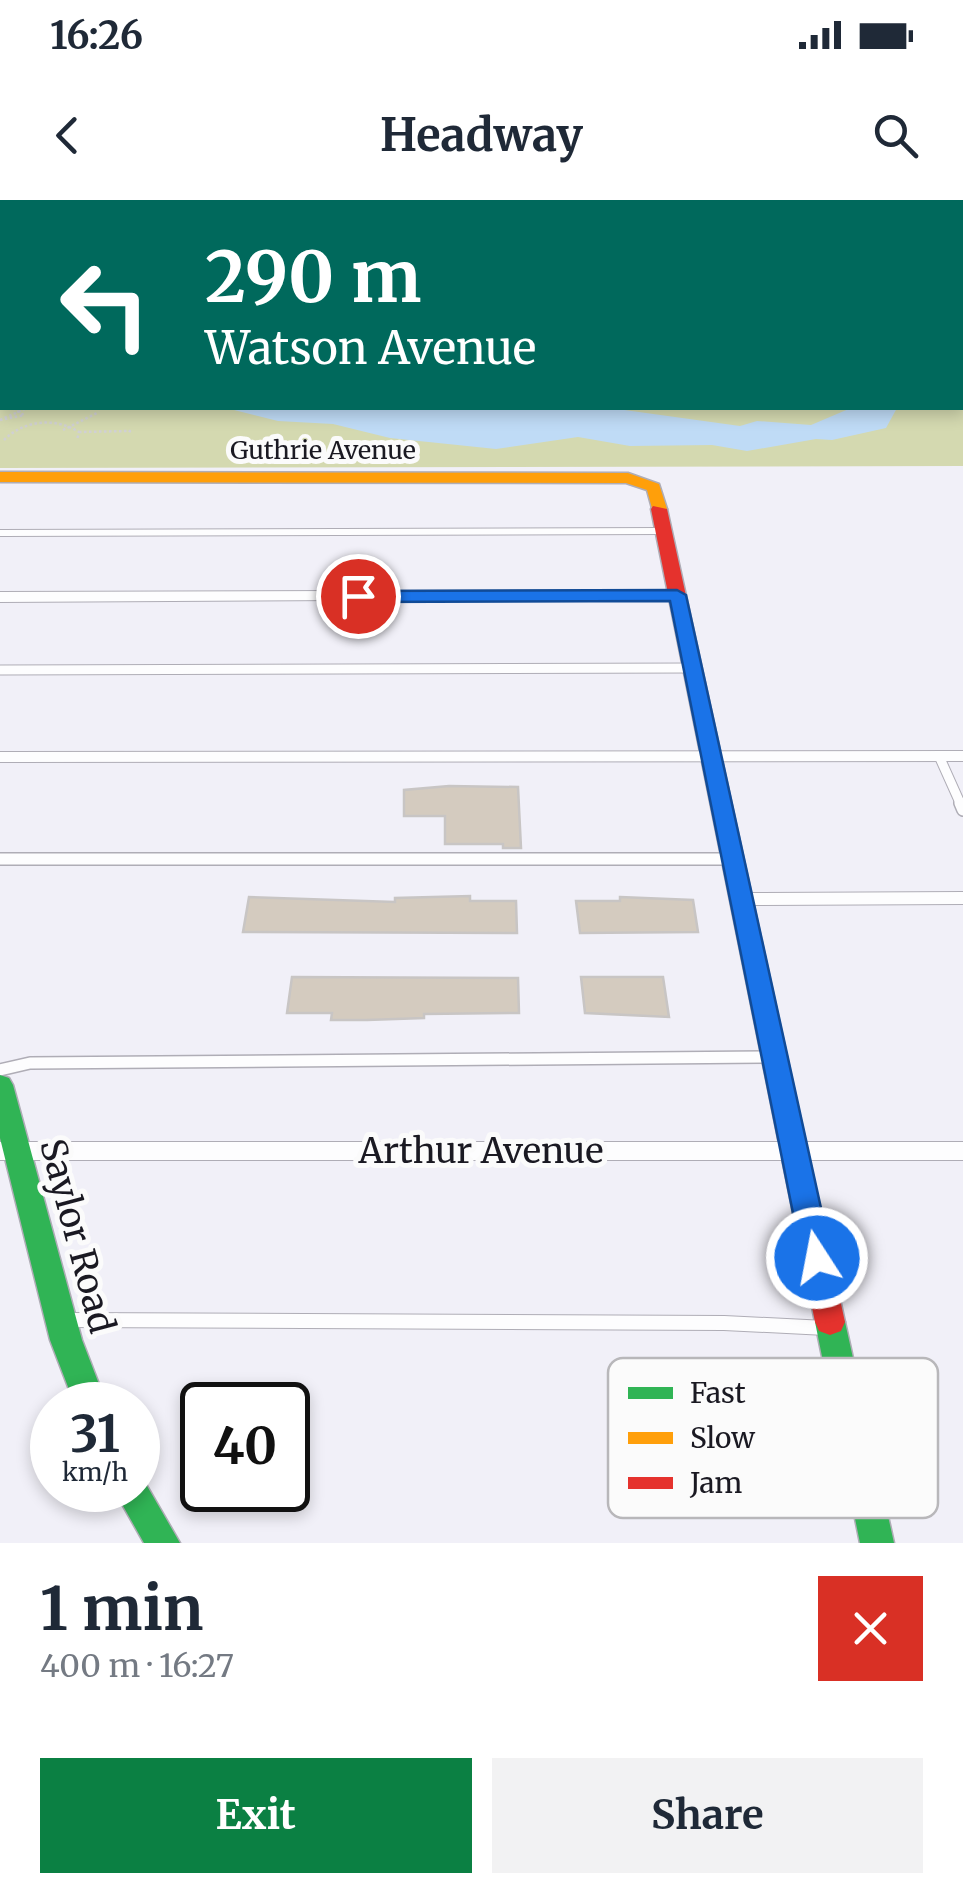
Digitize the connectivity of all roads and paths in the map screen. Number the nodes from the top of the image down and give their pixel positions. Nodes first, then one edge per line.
1 (19, 411) joint
2 (100, 412) dead end
3 (20, 418) junction
4 (0, 420) edge
5 (70, 426) junction
6 (30, 427) junction
7 (63, 430) dead end
8 (79, 432) junction
9 (128, 434) dead end
10 (4, 440) dead end
11 (77, 440) dead end
12 (0, 478) edge
13 (663, 531) junction
14 (0, 533) edge
15 (677, 595) junction
16 (0, 597) edge
17 (693, 668) junction
18 (0, 670) edge
19 (712, 756) junction
20 (939, 756) junction
21 (963, 756) edge
22 (0, 757) edge
23 (963, 810) edge
24 (0, 859) edge
25 (735, 860) junction
26 (963, 898) edge
27 (742, 899) junction
28 (773, 1057) junction
29 (0, 1070) edge
30 (0, 1084) edge
31 (796, 1151) junction
32 (963, 1151) edge
33 (9, 1152) edge
34 (61, 1320) junction
35 (832, 1329) junction
36 (838, 1358) edge
37 (83, 1382) edge
38 (144, 1512) edge
39 (872, 1518) edge
40 (163, 1543) edge
41 (877, 1543) edge

1 - 3 path
1 - 4 path
2 - 5 path
3 - 4 path
3 - 6 path
5 - 6 path
5 - 7 path
5 - 8 path
6 - 10 path
8 - 9 path
8 - 11 path
12 - 13 street, Guthrie Avenue
13 - 14 lane
13 - 15 street
15 - 16 street
15 - 17 street
17 - 18 lane
17 - 19 street
19 - 20 street
19 - 22 street
19 - 25 street
20 - 21 street
20 - 23 lane
24 - 25 lane
25 - 27 street
26 - 27 street
27 - 28 street
28 - 29 lane
28 - 31 street
30 - 33 street, Saylor Road
31 - 32 street, Arthur Avenue
31 - 33 street, Arthur Avenue
31 - 35 street
33 - 34 street, Saylor Road
34 - 35 lane
34 - 37 street, Saylor Road
35 - 36 street
38 - 40 street
39 - 41 street

